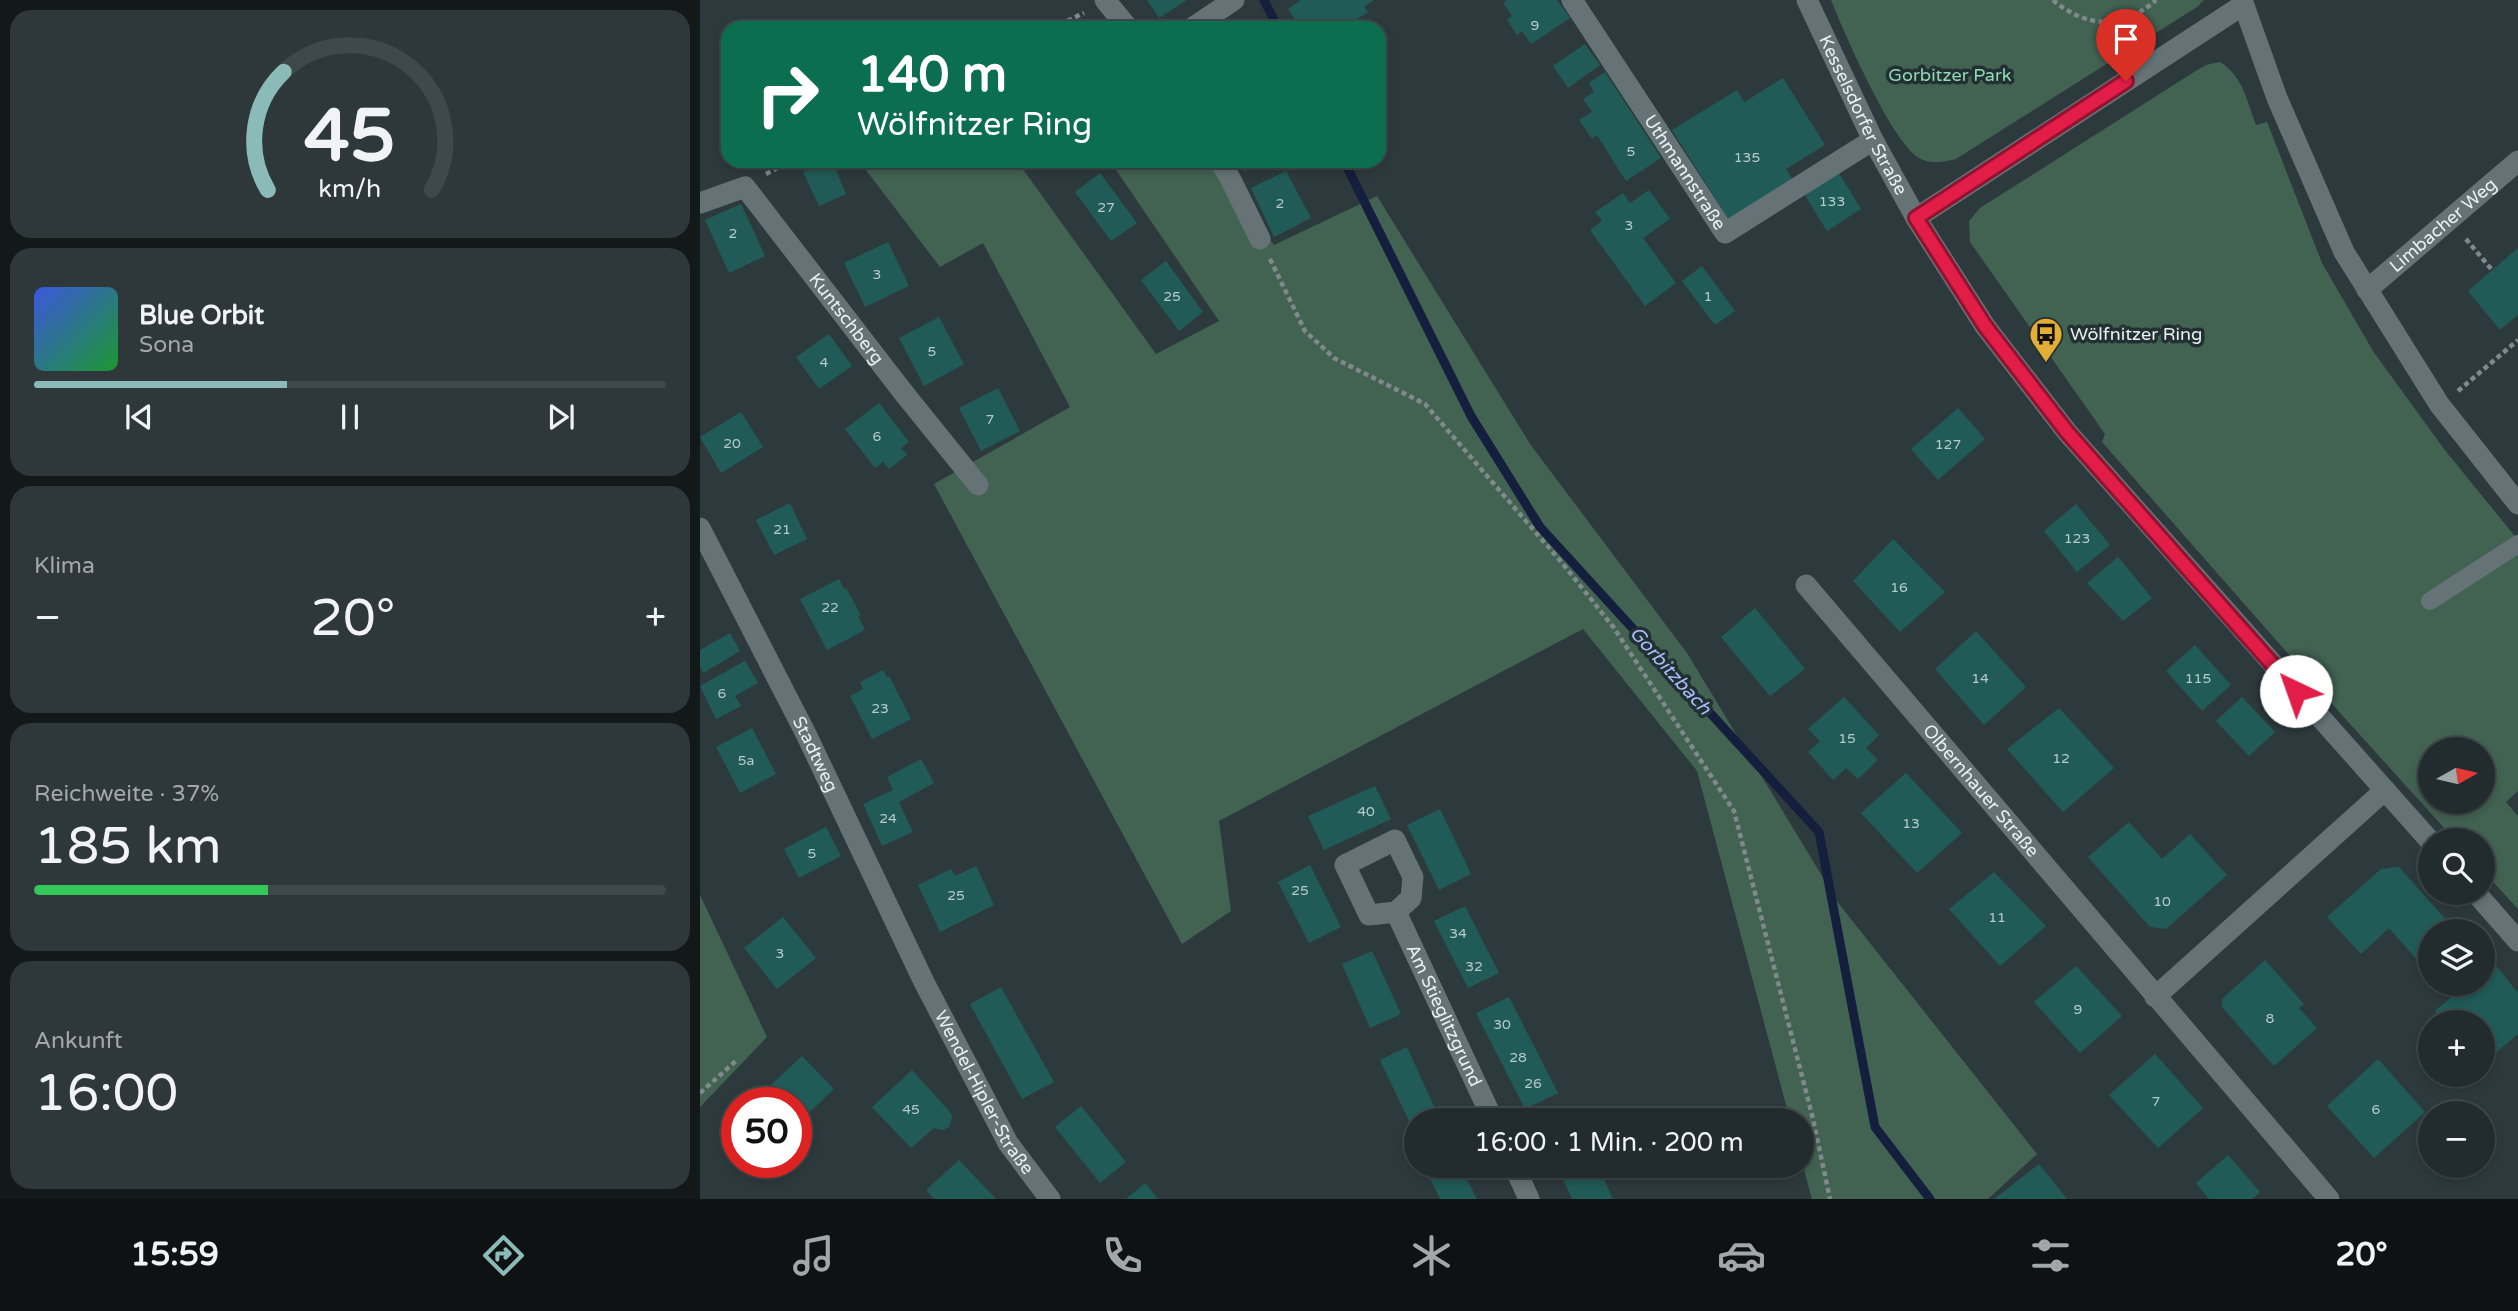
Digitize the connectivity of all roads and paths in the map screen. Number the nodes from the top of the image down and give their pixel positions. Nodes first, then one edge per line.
1 (1105, 0) edge
2 (1234, 0) edge
3 (1572, 0) edge
4 (1807, 0) edge
5 (2053, 0) edge
6 (2156, 0) edge
7 (2242, 3) edge
8 (1086, 12) dead end
9 (1067, 21) edge
10 (1122, 21) edge
11 (1202, 21) edge
12 (1873, 140) junction
13 (2518, 161) edge
14 (1224, 168) edge
15 (700, 202) edge
16 (1916, 218) junction
17 (1260, 239) joint
18 (2468, 241) dead end
19 (2492, 270) dead end
20 (2367, 290) junction
21 (2518, 340) edge
22 (2457, 391) dead end
23 (978, 485) dead end
24 (2518, 504) edge
25 (700, 528) edge
26 (2518, 544) edge
27 (1805, 585) dead end
28 (2430, 601) dead end
29 (2385, 790) junction
30 (2419, 828) edge
31 (2486, 905) edge
32 (1396, 912) dead end
33 (2518, 941) edge
34 (924, 982) joint
35 (2155, 997) junction
36 (738, 1059) dead end
37 (700, 1093) edge
38 (1487, 1108) edge
39 (1520, 1178) edge
40 (1050, 1199) edge
41 (1530, 1199) edge
42 (1830, 1199) edge
43 (2329, 1199) edge

1 - 10 street
2 - 11 street
3 - 12 street, Uthmannstraße
4 - 12 street, Kesselsdorfer Straße
5 - 6 path
7 - 16 street
7 - 20 street
8 - 9 path
12 - 16 street, Kesselsdorfer Straße
13 - 20 street, Limbacher Weg
14 - 17 street
15 - 23 street, Kuntschberg
16 - 29 street, Kesselsdorfer Straße
17 - 42 path
18 - 19 path
20 - 24 street
21 - 22 path
25 - 34 street, Stadtweg
26 - 28 lane
27 - 35 street, Olbernhauer Straße
29 - 30 street, Kesselsdorfer Straße
29 - 35 street
31 - 33 street
32 - 38 street, Am Stieglitzgrund
34 - 40 street, Wendel-Hipler-Straße
35 - 43 street, Olbernhauer Straße
36 - 37 path
39 - 41 street

